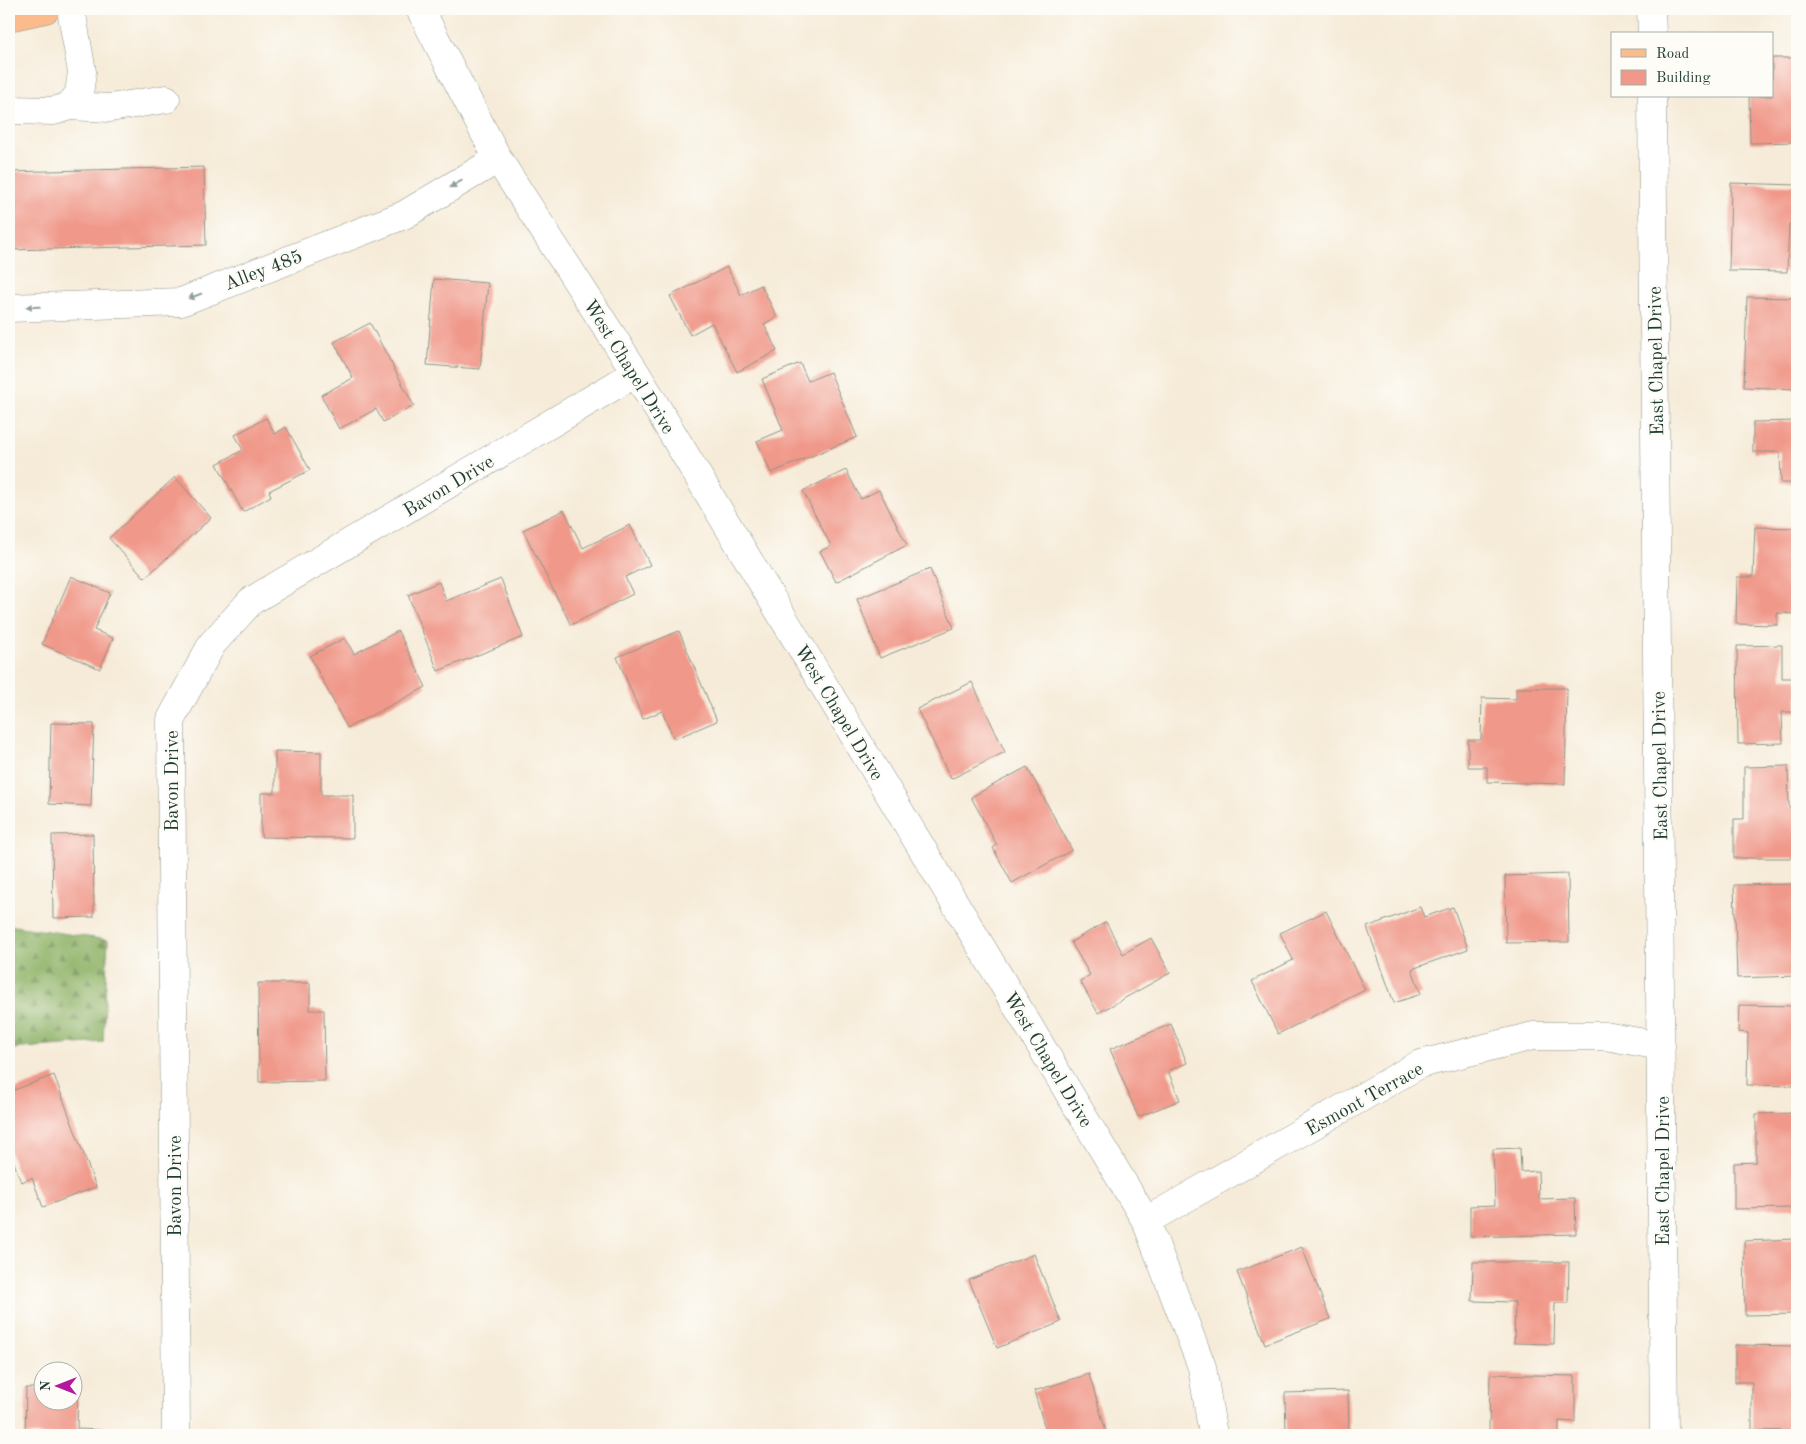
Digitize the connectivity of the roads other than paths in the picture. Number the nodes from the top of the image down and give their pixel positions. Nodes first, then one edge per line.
1 (46, 9) edge
2 (71, 9) edge
3 (420, 9) edge
4 (1652, 9) edge
5 (9, 17) edge
6 (1652, 32) edge
7 (166, 98) dead end
8 (1652, 98) edge
9 (69, 106) junction
10 (9, 110) edge
11 (498, 159) junction
12 (9, 308) edge
13 (636, 373) junction
14 (1661, 1046) junction
15 (1146, 1221) junction
16 (176, 1435) edge
17 (1213, 1435) edge
18 (1664, 1435) edge

1 - 5 main road
2 - 9 street
3 - 11 street, West Chapel Drive
4 - 6 street
7 - 9 street
8 - 14 street, East Chapel Drive
9 - 10 street
11 -> 12 street, Alley 485
11 - 13 street, West Chapel Drive
13 - 15 street, West Chapel Drive
13 - 16 street, Bavon Drive
14 - 15 street, Esmont Terrace
14 - 18 street, East Chapel Drive
15 - 17 street, West Chapel Drive

